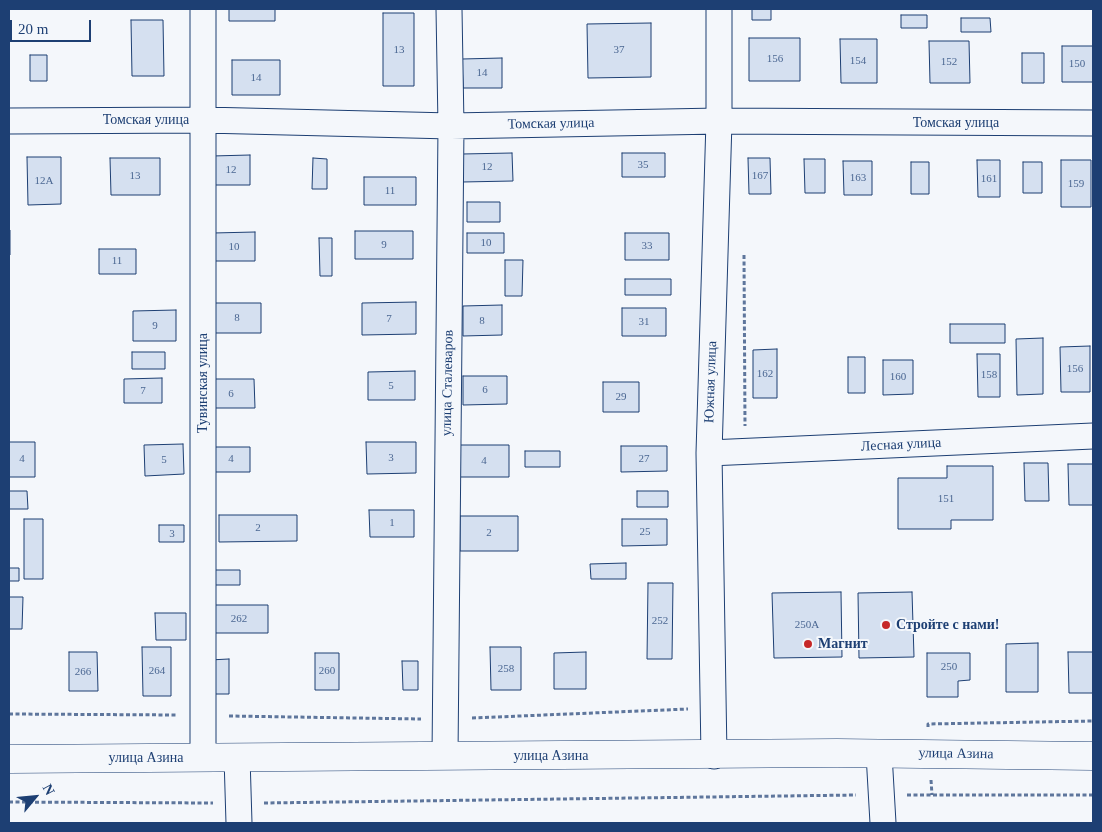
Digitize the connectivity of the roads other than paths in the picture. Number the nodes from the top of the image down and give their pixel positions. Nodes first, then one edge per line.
1 (203, 9) edge
2 (449, 9) edge
3 (719, 9) edge
4 (204, 120) junction
5 (9, 121) edge
6 (719, 121) junction
7 (1093, 123) edge
8 (451, 126) junction
9 (1093, 436) edge
10 (709, 453) junction
11 (879, 754) junction
12 (445, 756) junction
13 (714, 756) junction
14 (1093, 756) edge
15 (202, 757) junction
16 (237, 757) junction
17 (9, 759) edge
18 (238, 813) edge
19 (883, 823) edge

1 - 4 street, Тувинская улица
2 - 8 street, улица Сталеваров
3 - 6 street, Южная улица
4 - 5 street, Томская улица
4 - 8 street, Томская улица
4 - 15 street, Тувинская улица
6 - 7 street, Томская улица
6 - 8 street, Томская улица
6 - 10 street, Южная улица
8 - 12 street, улица Сталеваров
9 - 10 street, Лесная улица
10 - 13 street, Южная улица
11 - 13 main road, улица Азина
11 - 14 main road, улица Азина
11 - 19 street
12 - 13 main road, улица Азина
12 - 16 main road, улица Азина
15 - 16 main road, улица Азина
15 - 17 main road, улица Азина
16 - 18 street

